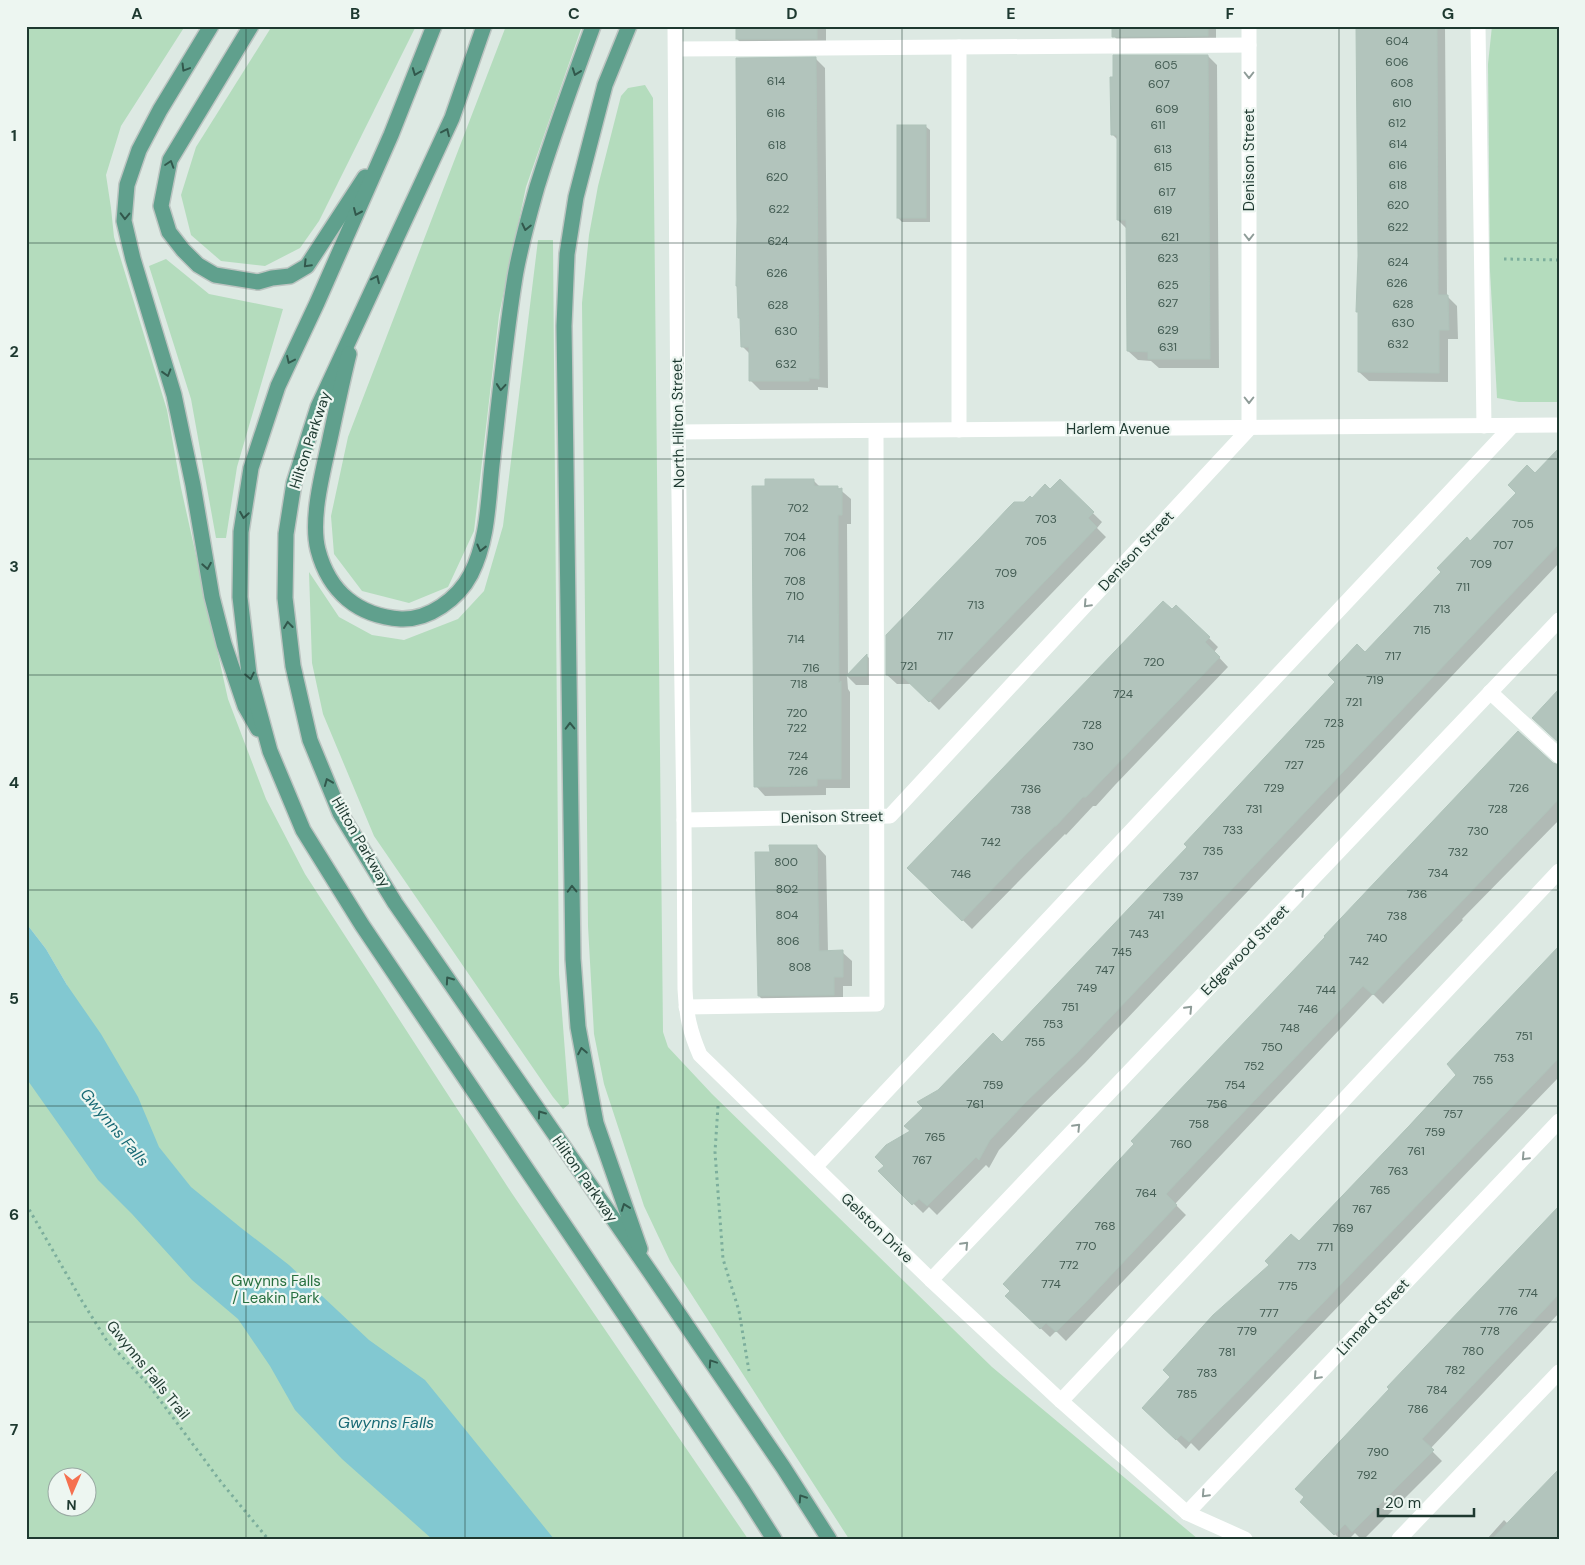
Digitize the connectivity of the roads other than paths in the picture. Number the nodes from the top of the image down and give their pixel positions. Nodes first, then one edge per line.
1 (210, 26) edge
2 (250, 26) edge
3 (434, 26) edge
4 (484, 26) edge
5 (593, 26) edge
6 (630, 26) edge
7 (675, 26) edge
8 (1249, 26) edge
9 (1478, 26) edge
10 (1249, 45) junction
11 (959, 47) junction
12 (676, 49) junction
13 (391, 135) junction
14 (356, 323) junction
15 (1559, 425) edge
16 (1484, 426) junction
17 (1512, 426) junction
18 (1249, 429) junction
19 (959, 430) junction
20 (876, 431) junction
21 (678, 432) junction
22 (1559, 620) edge
23 (1490, 692) junction
24 (270, 751) junction
25 (1559, 756) edge
26 (876, 816) junction
27 (684, 820) junction
28 (1559, 871) edge
29 (686, 1007) junction
30 (1559, 1121) edge
31 (815, 1167) junction
32 (648, 1269) junction
33 (931, 1280) junction
34 (1559, 1372) edge
35 (1061, 1401) junction
36 (1188, 1513) junction
37 (774, 1539) edge
38 (829, 1539) edge
39 (1245, 1539) edge
40 (1399, 1539) edge

1 -> 24 main road
13 -> 2 main road
3 -> 13 main road
14 -> 4 main road, Hilton Parkway
5 -> 14 main road
32 -> 6 main road
7 - 12 street, North Hilton Street
8 - 10 street, Denison Street
9 - 16 street
10 - 11 street
10 -> 18 street, Denison Street
11 - 12 street
11 - 19 street
12 - 21 street, North Hilton Street
13 -> 24 main road
32 -> 14 main road, Hilton Parkway
15 - 17 street, Harlem Avenue
16 - 17 street, Harlem Avenue
16 - 18 street, Harlem Avenue
17 - 31 street
18 - 19 street, Harlem Avenue
18 -> 26 street, Denison Street
19 - 20 street, Harlem Avenue
20 - 21 street, Harlem Avenue
20 - 26 street
21 - 27 street, North Hilton Street
22 - 23 street, Edgewood Street
23 - 25 street
33 -> 23 street, Edgewood Street
24 - 37 main road
26 - 27 street, Denison Street
26 - 29 street
27 - 29 street, Gelston Drive
28 - 35 street
29 - 31 street, Gelston Drive
30 -> 36 street, Linnard Street
31 - 33 street, Gelston Drive
38 -> 32 main road, Hilton Parkway
33 - 35 street, Gelston Drive
34 - 40 street
35 - 36 street, Gelston Drive
36 - 39 street, Gelston Drive

